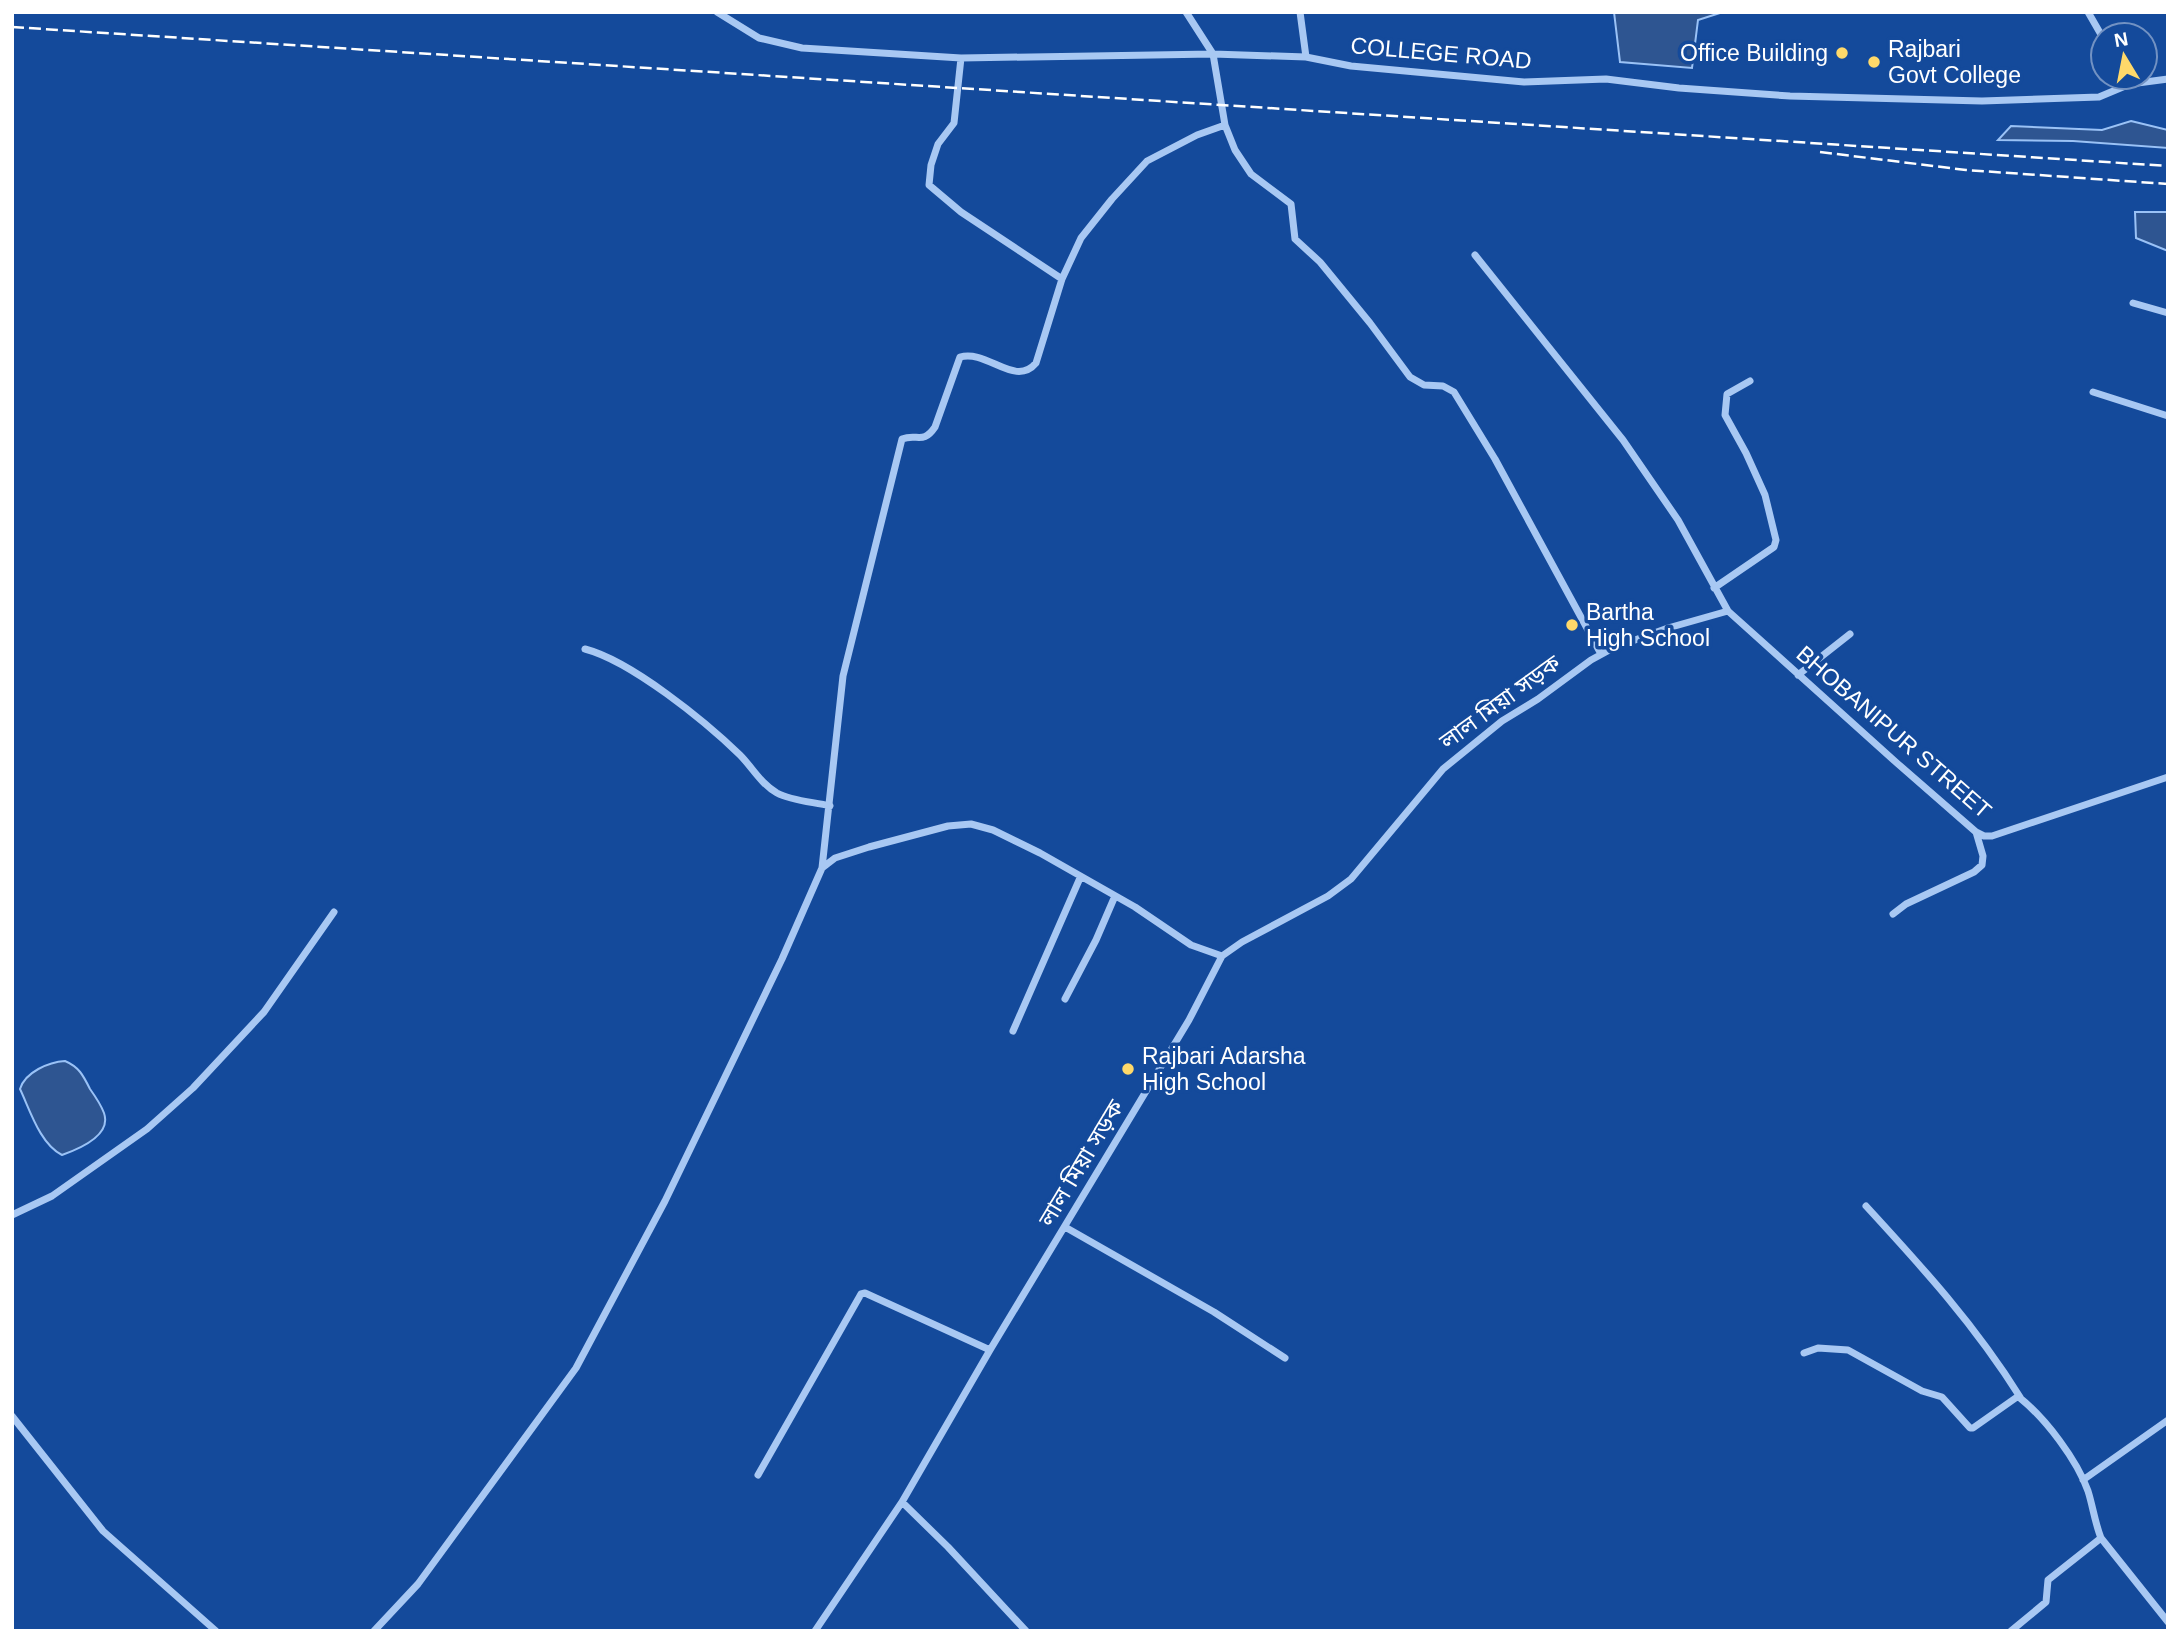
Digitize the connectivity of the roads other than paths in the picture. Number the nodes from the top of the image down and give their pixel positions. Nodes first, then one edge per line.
1 (717, 12) edge
2 (1186, 12) edge
3 (1300, 12) edge
4 (1213, 54) junction
5 (1306, 57) junction
6 (961, 58) junction
7 (2109, 91) edge
8 (1225, 125) junction
9 (1475, 255) dead end
10 (1062, 279) junction
11 (2133, 303) dead end
12 (2168, 313) edge
13 (1750, 381) dead end
14 (2093, 392) dead end
15 (2168, 416) edge
16 (1714, 588) junction
17 (1728, 611) junction
18 (1850, 634) dead end
19 (585, 649) dead end
20 (1601, 654) junction
21 (1798, 675) junction
22 (2168, 777) edge
23 (830, 806) junction
24 (1976, 832) junction
25 (822, 868) junction
26 (1080, 878) junction
27 (1115, 896) junction
28 (334, 912) dead end
29 (1893, 914) dead end
30 (1222, 956) junction
31 (1065, 999) dead end
32 (1013, 1031) dead end
33 (1866, 1206) dead end
34 (12, 1215) edge
35 (1065, 1227) junction
36 (990, 1350) junction
37 (1804, 1353) dead end
38 (1285, 1358) dead end
39 (2021, 1398) junction
40 (12, 1416) edge
41 (2168, 1420) edge
42 (758, 1475) dead end
43 (2083, 1480) junction
44 (902, 1502) junction
45 (2101, 1538) junction
46 (2168, 1622) edge
47 (216, 1631) edge
48 (374, 1631) edge
49 (815, 1631) edge
50 (1026, 1631) edge
51 (2011, 1631) edge

1 - 6 street, COLLEGE ROAD
2 - 4 street
3 - 5 street
4 - 5 street, COLLEGE ROAD
4 - 6 street, COLLEGE ROAD
4 - 8 street
5 - 7 street, COLLEGE ROAD
6 - 10 street
8 - 10 street
8 - 20 street
9 - 16 street, BHOBANIPUR STREET
10 - 23 street
11 - 12 street
13 - 16 street
14 - 15 street
16 - 17 street, BHOBANIPUR STREET
17 - 20 street, লাল মিয়া সড়ক
17 - 21 street, BHOBANIPUR STREET
18 - 21 street
19 - 23 street
20 - 30 street, লাল মিয়া সড়ক
21 - 24 street, BHOBANIPUR STREET
22 - 24 street, BHOBANIPUR STREET
23 - 25 street
24 - 29 street
25 - 26 street
25 - 48 street
26 - 27 street
26 - 32 street
27 - 30 street
27 - 31 street
28 - 34 street
30 - 35 street, লাল মিয়া সড়ক
33 - 39 street
35 - 36 street, লাল মিয়া সড়ক
35 - 38 street
36 - 42 street
36 - 44 street, লাল মিয়া সড়ক
37 - 39 street
39 - 43 street
40 - 47 street
41 - 43 street
43 - 45 street
44 - 49 street, লাল মিয়া সড়ক
44 - 50 street
45 - 46 street
45 - 51 street

